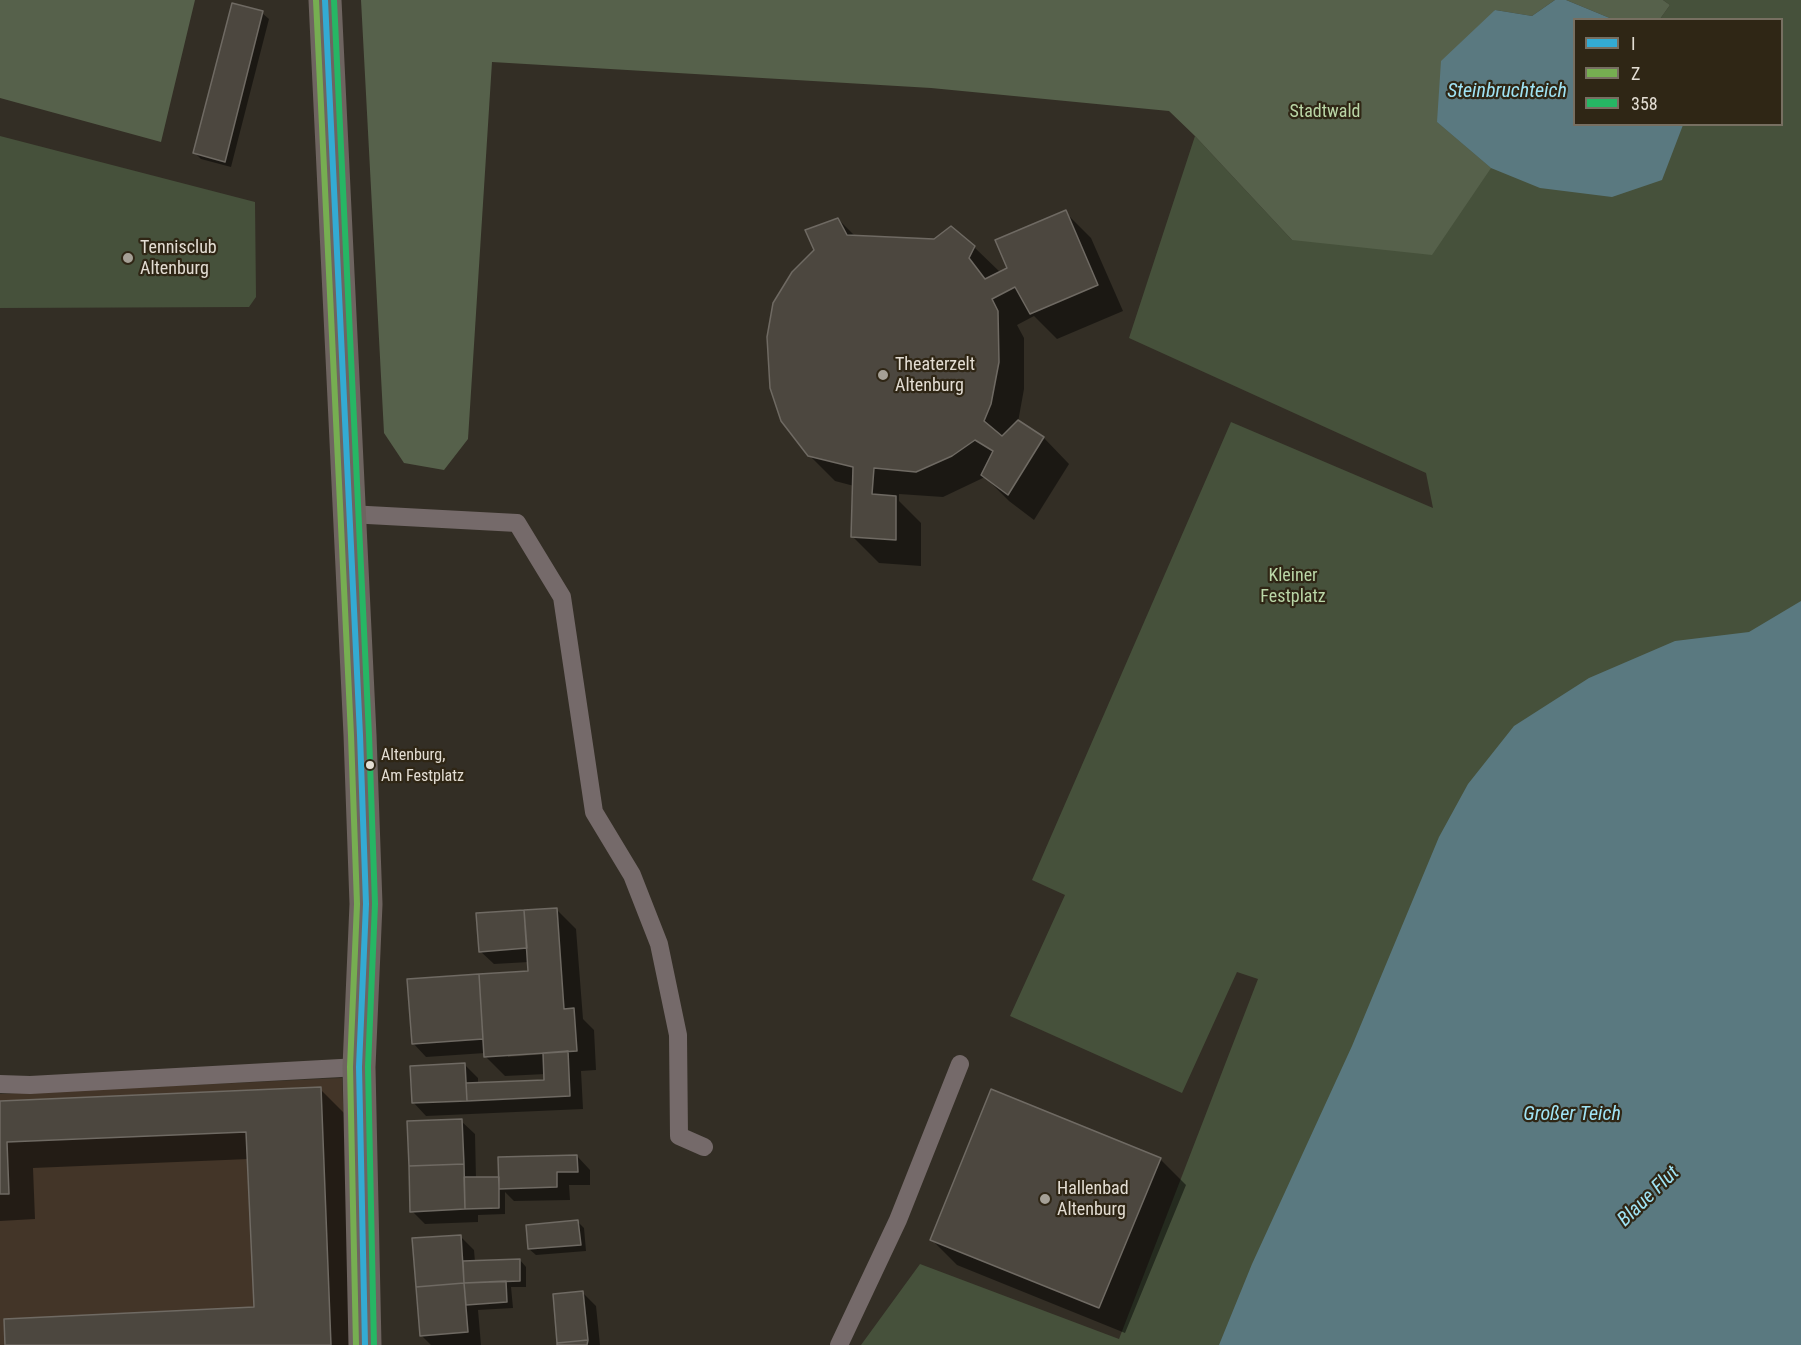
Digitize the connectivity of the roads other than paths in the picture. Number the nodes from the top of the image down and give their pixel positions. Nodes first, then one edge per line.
1 (325, 0) edge
2 (349, 514) junction
3 (960, 1064) dead end
4 (359, 1067) junction
5 (0, 1084) edge
6 (704, 1147) dead end
7 (365, 1345) edge
8 (839, 1345) edge

1 - 2 street
2 - 4 street
2 - 6 lane
3 - 8 lane
4 - 5 lane
4 - 7 street

